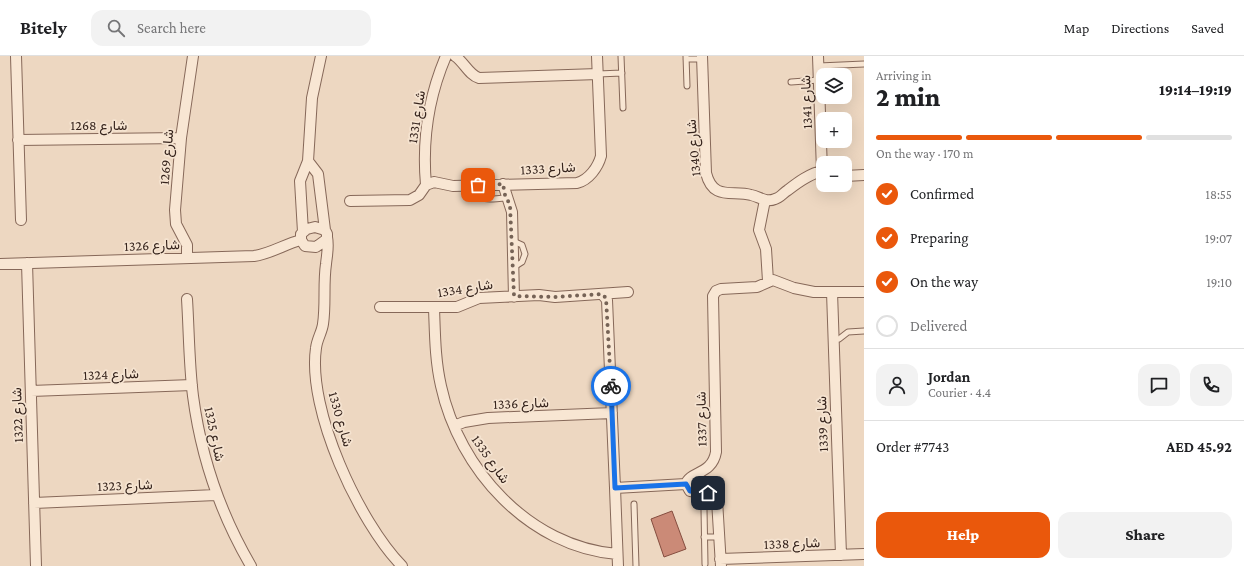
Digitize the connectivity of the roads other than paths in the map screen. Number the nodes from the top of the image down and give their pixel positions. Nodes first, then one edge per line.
1 (16, 56) edge
2 (193, 56) edge
3 (321, 56) edge
4 (446, 56) edge
5 (597, 56) edge
6 (621, 56) edge
7 (462, 58) edge
8 (686, 58) edge
9 (702, 58) edge
10 (818, 61) edge
11 (864, 64) edge
12 (622, 73) junction
13 (598, 74) junction
14 (816, 80) edge
15 (791, 82) dead end
16 (687, 86) dead end
17 (820, 104) edge
18 (623, 108) dead end
19 (181, 138) junction
20 (18, 140) junction
21 (822, 156) edge
22 (308, 161) junction
23 (816, 175) edge
24 (864, 175) edge
25 (852, 176) edge
26 (503, 184) junction
27 (426, 185) junction
28 (466, 186) junction
29 (506, 198) junction
30 (765, 200) junction
31 (350, 201) dead end
32 (21, 220) dead end
33 (326, 233) junction
34 (302, 236) junction
35 (314, 247) junction
36 (187, 258) junction
37 (27, 263) junction
38 (326, 263) junction
39 (0, 264) edge
40 (768, 281) junction
41 (628, 292) dead end
42 (832, 292) junction
43 (864, 292) edge
44 (602, 294) junction
45 (514, 296) junction
46 (187, 299) dead end
47 (380, 307) dead end
48 (434, 308) junction
49 (864, 331) edge
50 (834, 340) junction
51 (192, 385) junction
52 (30, 391) junction
53 (612, 413) junction
54 (454, 426) junction
55 (686, 484) junction
56 (615, 488) junction
57 (216, 495) junction
58 (34, 503) junction
59 (634, 504) dead end
60 (704, 509) dead end
61 (704, 537) junction
62 (720, 537) junction
63 (617, 554) junction
64 (864, 554) edge
65 (841, 555) junction
66 (720, 563) edge
67 (705, 564) dead end
68 (36, 566) edge
69 (251, 566) edge
70 (402, 566) edge
71 (618, 566) edge
72 (636, 566) edge

1 - 20 street
2 - 19 street, شارع 1269
3 - 22 street
4 - 27 street, شارع 1331
5 - 13 street
6 - 12 lane
7 - 13 street
8 - 9 lane
8 - 16 lane
9 - 30 street, شارع 1340
10 - 11 lane
12 - 13 lane
12 - 18 lane
13 - 26 street, شارع 1333
14 - 15 lane
17 - 21 street, شارع 1341
19 - 20 street, شارع 1268
19 - 36 street, شارع 1269
20 - 32 street
22 - 33 street, شارع 1330
22 - 34 street
23 - 30 street
24 - 25 street
26 - 28 street, شارع 1333
26 - 29 street, شارع 1333
27 - 28 street, شارع 1333
27 - 31 street
28 - 29 lane
29 - 45 street, شارع 1333
30 - 40 street
33 - 34 street
33 - 35 street
33 - 38 street, شارع 1330
34 - 35 street
34 - 36 street, شارع 1326
35 - 38 street
36 - 37 street, شارع 1326
37 - 39 street, شارع 1326
37 - 52 street, شارع 1322
38 - 70 street, شارع 1330
40 - 42 street, شارع 1337
40 - 55 street, شارع 1337
41 - 44 street, شارع 1334
42 - 43 street, شارع 1337
42 - 50 street, شارع 1339
44 - 45 street, شارع 1334
44 - 53 street
45 - 48 street, شارع 1334
46 - 51 street, شارع 1325
47 - 48 street, شارع 1334
48 - 54 street, شارع 1335
49 - 50 lane
50 - 65 street, شارع 1339
51 - 52 street, شارع 1324
51 - 57 street, شارع 1325
52 - 58 street, شارع 1322
53 - 54 street, شارع 1336
53 - 56 street
54 - 63 street, شارع 1335
55 - 56 street
55 - 62 street
56 - 63 street
57 - 58 street, شارع 1323
57 - 69 street, شارع 1325
58 - 68 street, شارع 1322
59 - 72 lane
60 - 61 lane
61 - 62 lane
61 - 67 lane
62 - 66 street
63 - 71 street
64 - 65 street, شارع 1338
65 - 66 street, شارع 1338

